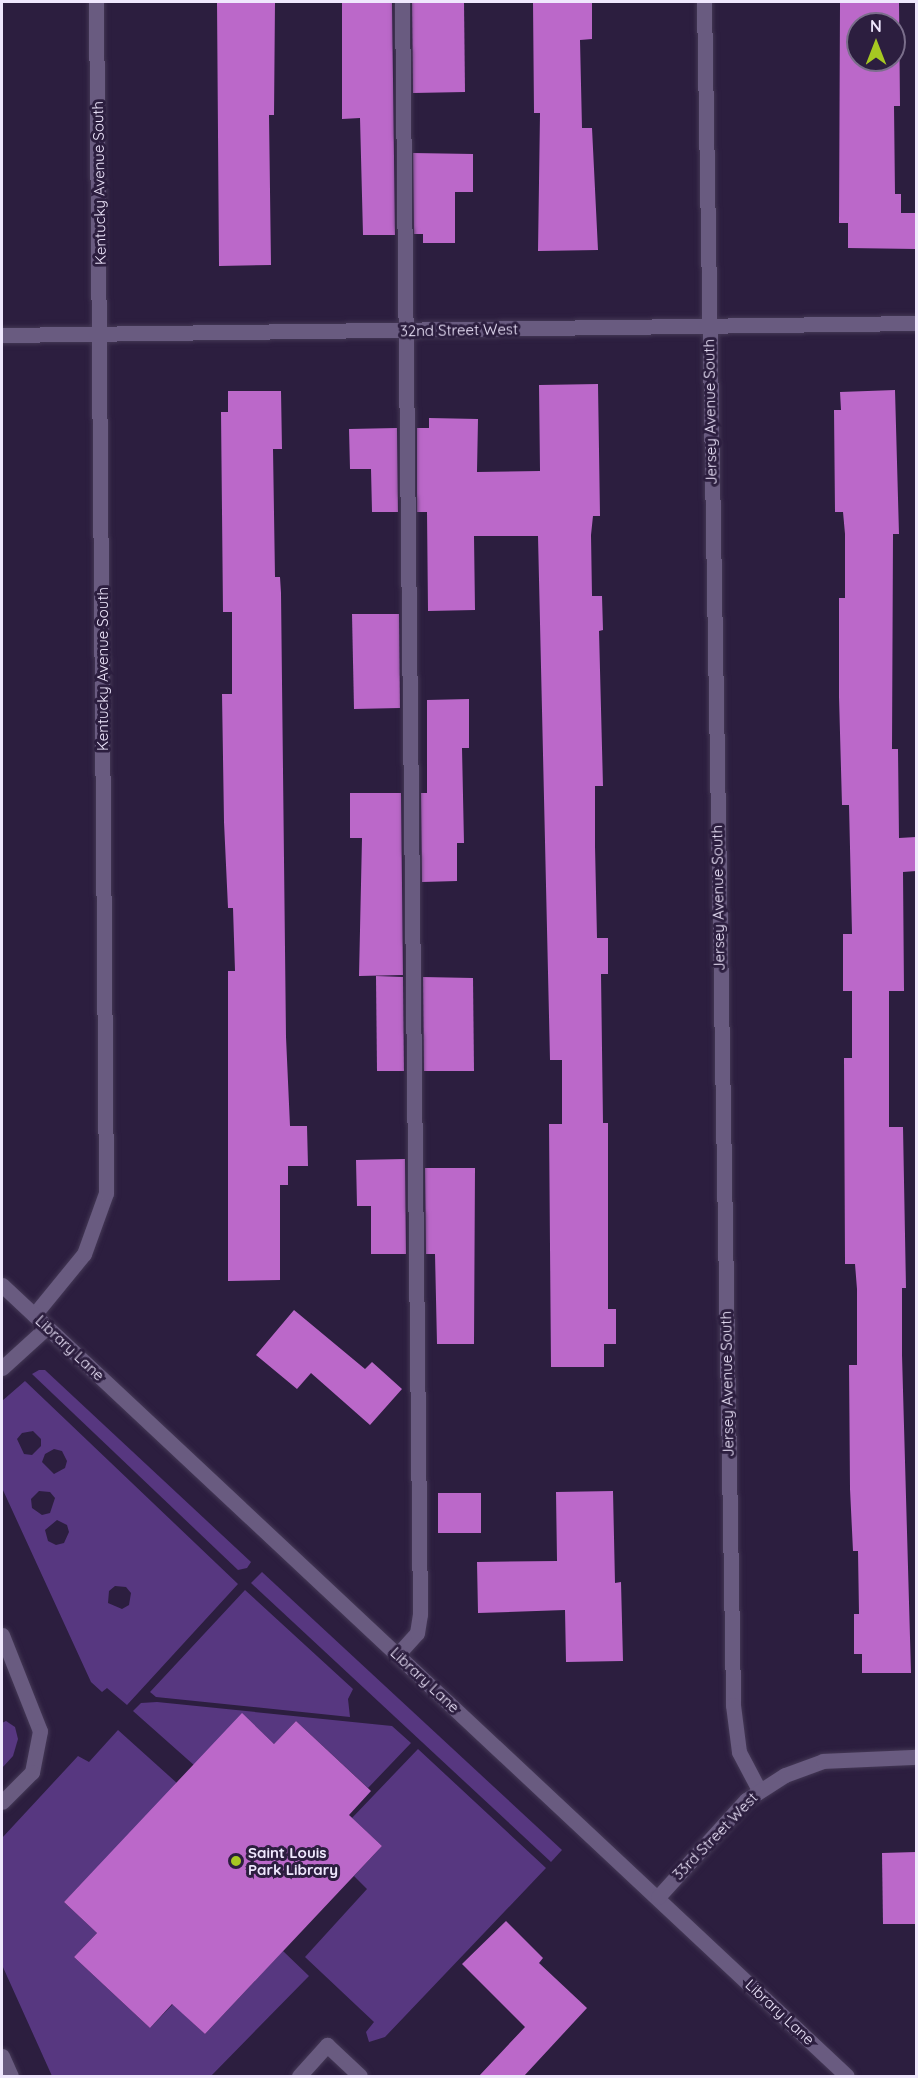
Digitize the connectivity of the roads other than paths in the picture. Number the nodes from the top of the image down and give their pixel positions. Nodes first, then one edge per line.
1 (96, 2) edge
2 (402, 2) edge
3 (704, 2) edge
4 (916, 323) edge
5 (708, 327) junction
6 (407, 331) junction
7 (101, 333) junction
8 (2, 335) edge
9 (2, 1285) edge
10 (34, 1315) junction
11 (47, 1327) junction
12 (2, 1368) edge
13 (2, 1635) edge
14 (398, 1654) junction
15 (916, 1756) edge
16 (759, 1790) junction
17 (2, 1802) edge
18 (658, 1897) junction
19 (2, 2056) edge
20 (11, 2076) edge
21 (299, 2076) edge
22 (360, 2076) edge
23 (848, 2076) edge

1 - 7 street, Kentucky Avenue South
2 - 6 street
3 - 5 street, Jersey Avenue South
4 - 5 street, 32nd Street West
5 - 6 street, 32nd Street West
5 - 16 street, Jersey Avenue South
6 - 7 street, 32nd Street West
6 - 14 street
7 - 8 street, 32nd Street West
7 - 10 street, Kentucky Avenue South
9 - 10 street, Library Lane
10 - 11 street, Library Lane
11 - 12 street
11 - 14 street, Library Lane
13 - 17 street
14 - 18 street, Library Lane
15 - 16 street, 33rd Street West
16 - 18 street, 33rd Street West
18 - 23 street, Library Lane
19 - 20 street
21 - 22 street

